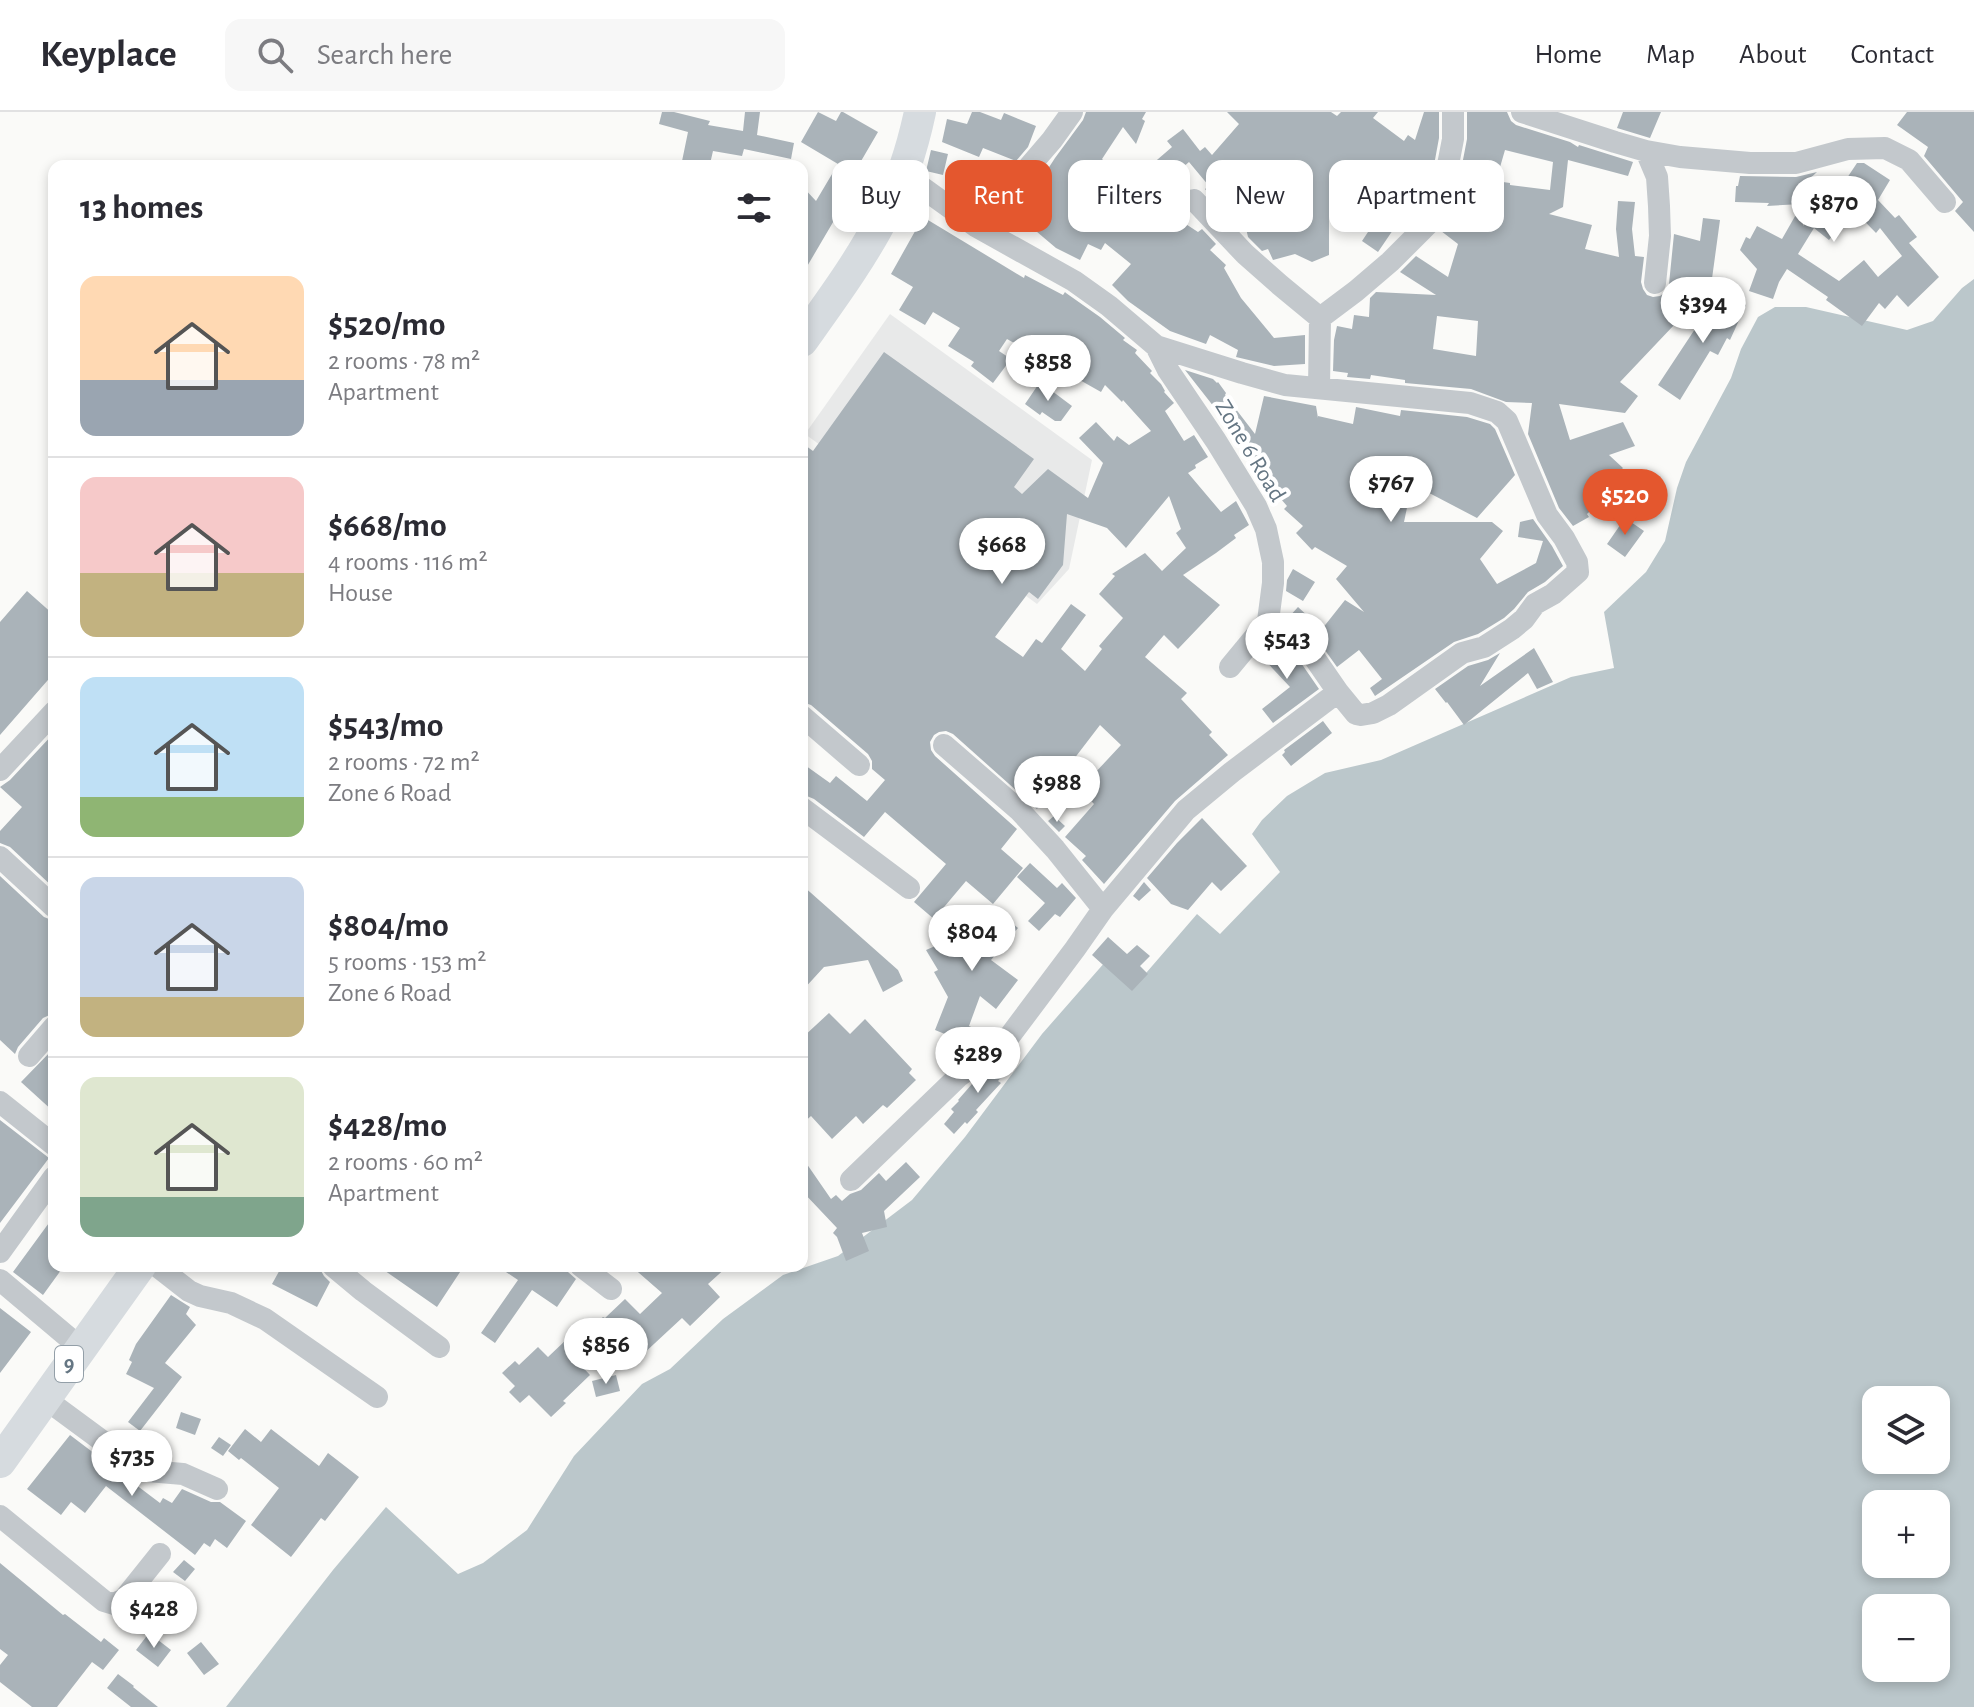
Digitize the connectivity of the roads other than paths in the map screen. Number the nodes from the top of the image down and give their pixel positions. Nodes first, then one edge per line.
1 (920, 112) edge
2 (1072, 112) edge
3 (1453, 112) edge
4 (1522, 112) edge
5 (1646, 151) junction
6 (907, 160) edge
7 (1035, 160) edge
8 (1194, 200) dead end
9 (1945, 202) dead end
10 (874, 232) edge
11 (986, 232) edge
12 (1655, 283) dead end
13 (1320, 318) junction
14 (808, 333) edge
15 (1156, 346) junction
16 (1319, 388) junction
17 (1268, 621) junction
18 (1230, 667) dead end
19 (1338, 692) junction
20 (48, 718) edge
21 (808, 721) edge
22 (944, 745) dead end
23 (859, 765) dead end
24 (0, 770) edge
25 (808, 812) edge
26 (0, 857) edge
27 (909, 888) dead end
28 (48, 901) edge
29 (1103, 909) junction
30 (48, 1034) edge
31 (29, 1056) dead end
32 (0, 1102) edge
33 (48, 1140) edge
34 (851, 1180) dead end
35 (48, 1185) edge
36 (0, 1252) edge
37 (136, 1272) edge
38 (165, 1272) edge
39 (341, 1272) edge
40 (589, 1272) edge
41 (0, 1280) edge
42 (611, 1289) dead end
43 (439, 1347) dead end
44 (81, 1348) junction
45 (377, 1397) dead end
46 (44, 1398) junction
47 (0, 1462) edge
48 (217, 1489) dead end
49 (0, 1516) edge
50 (160, 1554) dead end

1 - 6 highway
2 - 7 street
3 - 13 street
4 - 5 street
5 - 9 street
5 - 12 street
8 - 13 street
10 - 14 highway
11 - 15 street, Zone 6 Road
13 - 16 street
15 - 16 street
15 - 17 street, Zone 6 Road
16 - 19 street
17 - 18 street
17 - 19 street
19 - 29 street
20 - 24 street
21 - 23 street
22 - 29 street
25 - 27 street
26 - 28 street
29 - 34 street
30 - 31 street
32 - 33 street
35 - 36 street
37 - 44 highway, 9
38 - 45 street
39 - 43 street
40 - 42 street
41 - 44 street
44 - 46 highway, 9
46 - 47 highway, 9
46 - 48 street
49 - 50 street

